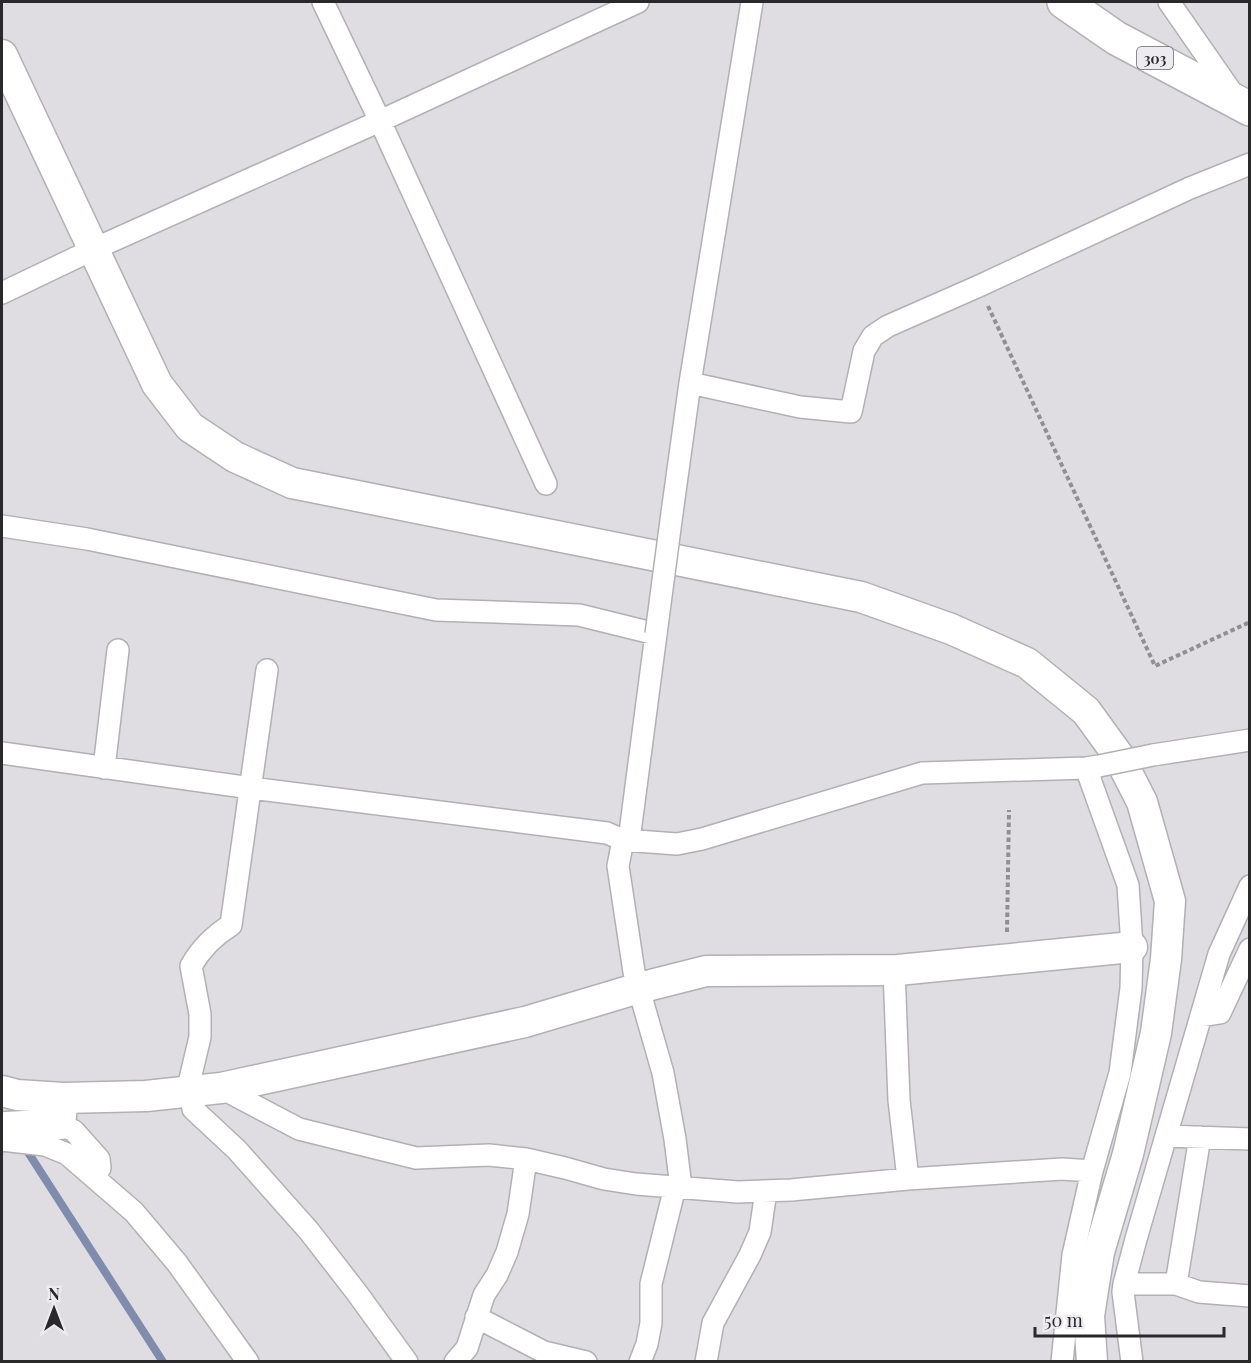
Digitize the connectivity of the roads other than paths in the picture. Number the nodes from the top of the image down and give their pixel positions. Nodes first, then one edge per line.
1 (323, 2) edge
2 (638, 2) edge
3 (752, 2) edge
4 (1064, 2) edge
5 (1169, 2) edge
6 (2, 55) edge
7 (1244, 106) edge
8 (380, 121) junction
9 (1250, 164) edge
10 (94, 249) junction
11 (2, 293) edge
12 (690, 382) junction
13 (546, 484) dead end
14 (2, 526) edge
15 (656, 634) junction
16 (118, 650) dead end
17 (267, 669) dead end
18 (1250, 740) edge
19 (2, 753) edge
20 (1093, 767) junction
21 (104, 768) junction
22 (251, 788) junction
23 (626, 840) junction
24 (1250, 886) edge
25 (1132, 947) junction
26 (1250, 949) edge
27 (894, 970) junction
28 (639, 988) junction
29 (1201, 1016) junction
30 (221, 1088) junction
31 (2, 1091) edge
32 (190, 1091) junction
33 (62, 1111) junction
34 (1166, 1136) junction
35 (1200, 1137) junction
36 (2, 1138) edge
37 (1250, 1139) edge
38 (526, 1159) junction
39 (1092, 1171) junction
40 (93, 1176) junction
41 (908, 1179) junction
42 (678, 1187) junction
43 (766, 1191) junction
44 (1124, 1284) junction
45 (1176, 1284) junction
46 (1250, 1296) edge
47 (476, 1317) junction
48 (248, 1362) edge
49 (407, 1362) edge
50 (455, 1362) edge
51 (586, 1362) edge
52 (640, 1362) edge
53 (706, 1362) edge
54 (1062, 1362) edge
55 (1092, 1362) edge
56 (1132, 1362) edge

1 - 8 street
2 - 8 street
3 - 12 street
4 - 7 highway, 303
5 - 7 street
6 - 10 street
8 - 10 street
8 - 13 street
9 - 12 street
10 - 11 street
10 - 55 street
12 - 15 street, bridge
14 - 15 street
15 - 23 street
16 - 21 street
17 - 22 street
18 - 20 street, bridge
19 - 21 street
20 - 23 street
20 - 25 street
21 - 22 street
22 - 23 street
22 - 32 street
23 - 28 street
24 - 29 street
25 - 27 street
25 - 39 street
26 - 29 street
27 - 28 street
27 - 41 street
28 - 30 street
28 - 42 street
29 - 34 street
30 - 32 street
30 - 38 street
31 - 33 street
32 - 33 street
32 - 49 street
33 - 36 street
33 - 40 street
34 - 35 street
34 - 44 street
35 - 37 street
35 - 45 street
36 - 40 street
38 - 42 street
38 - 47 street
39 - 41 street
39 - 54 street
40 - 48 street
41 - 43 street
42 - 43 street
42 - 52 street
43 - 53 street
44 - 45 street
44 - 56 street
45 - 46 street
47 - 50 street
47 - 51 street

